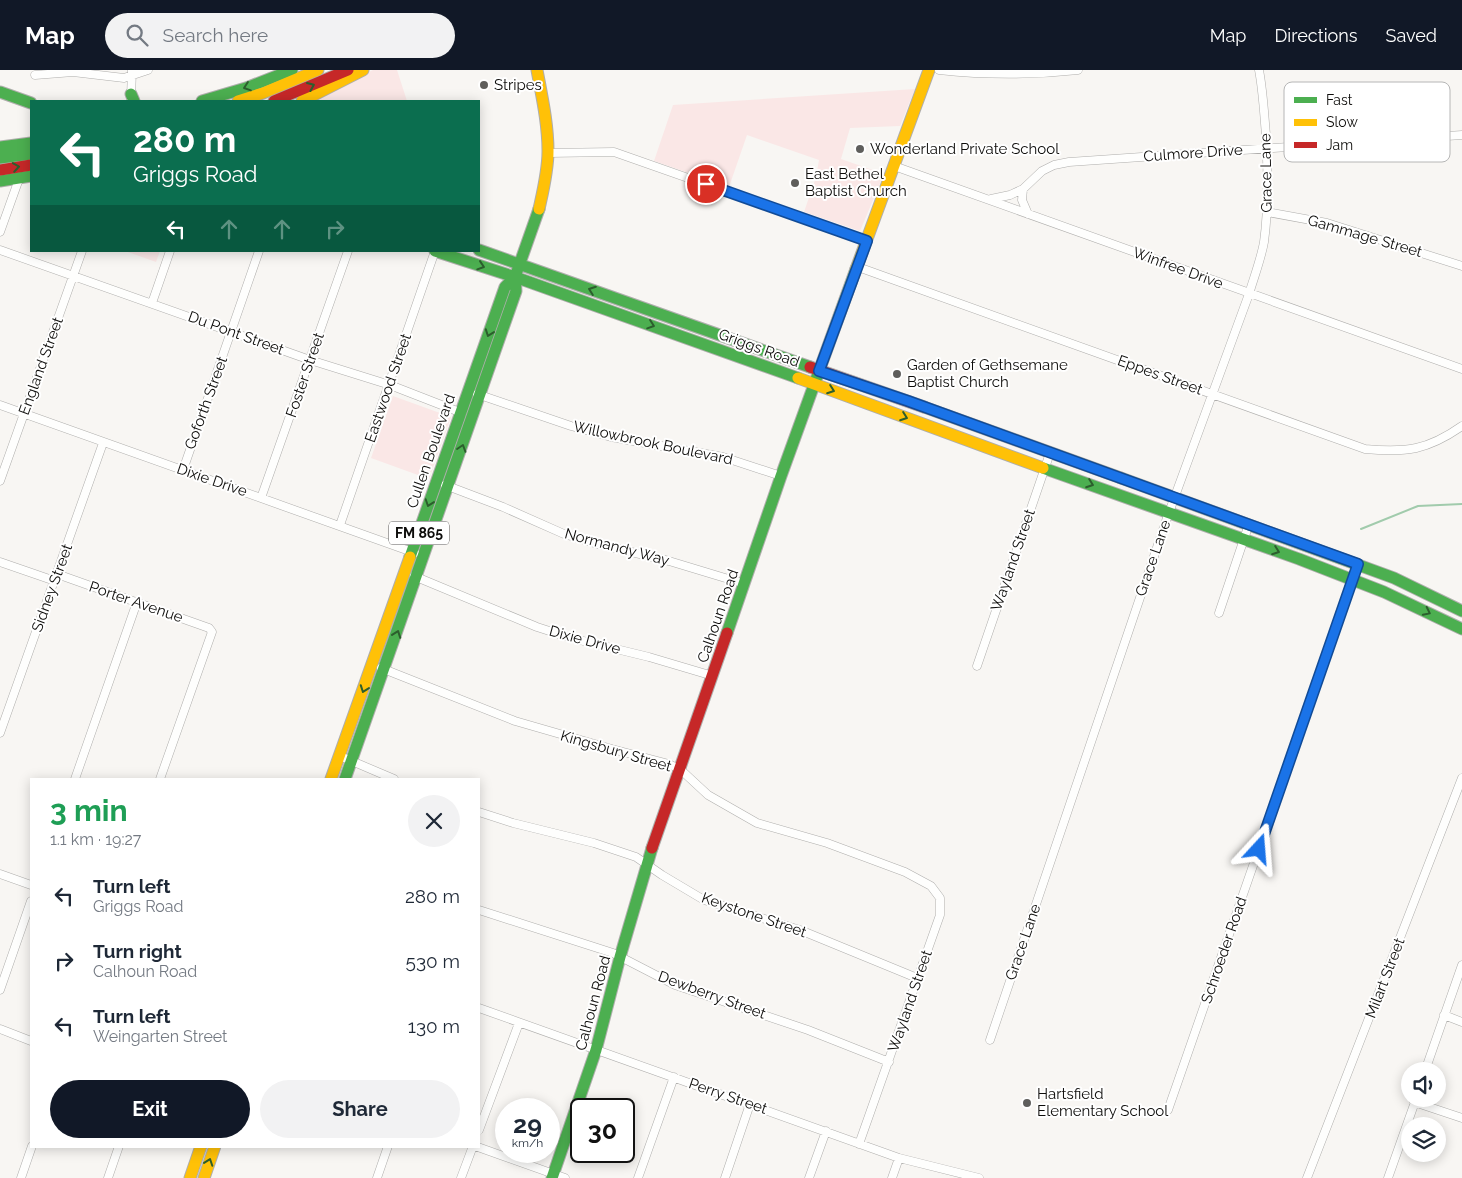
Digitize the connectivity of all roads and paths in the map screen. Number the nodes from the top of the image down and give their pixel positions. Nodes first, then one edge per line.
1 (148, 70) edge
2 (292, 70) edge
3 (318, 70) edge
4 (348, 70) edge
5 (363, 70) edge
6 (537, 70) edge
7 (928, 70) edge
8 (939, 70) edge
9 (1078, 70) edge
10 (1259, 70) edge
11 (132, 73) edge
12 (35, 75) dead end
13 (0, 92) edge
14 (132, 99) edge
15 (205, 100) edge
16 (241, 100) edge
17 (276, 100) edge
18 (304, 100) edge
19 (30, 103) edge
20 (30, 143) edge
21 (0, 147) edge
22 (1284, 147) edge
23 (1267, 148) junction
24 (548, 153) junction
25 (30, 154) edge
26 (0, 158) edge
27 (30, 165) edge
28 (894, 166) junction
29 (0, 170) edge
30 (30, 176) edge
31 (19, 179) junction
32 (0, 181) edge
33 (1023, 188) junction
34 (986, 199) junction
35 (1267, 212) junction
36 (1028, 214) junction
37 (0, 232) edge
38 (867, 241) junction
39 (0, 250) edge
40 (480, 250) edge
41 (82, 252) edge
42 (170, 252) edge
43 (259, 252) edge
44 (348, 252) edge
45 (435, 252) edge
46 (438, 252) edge
47 (520, 264) junction
48 (1462, 266) edge
49 (858, 267) junction
50 (74, 275) junction
51 (515, 277) junction
52 (1249, 294) junction
53 (625, 302) junction
54 (152, 303) junction
55 (620, 314) junction
56 (232, 332) junction
57 (716, 334) junction
58 (712, 347) junction
59 (310, 360) junction
60 (1462, 369) edge
61 (819, 371) junction
62 (814, 384) junction
63 (390, 385) junction
64 (468, 390) junction
65 (1213, 394) junction
66 (480, 395) junction
67 (0, 405) edge
68 (934, 411) junction
69 (460, 412) junction
70 (24, 413) junction
71 (472, 417) junction
72 (929, 426) junction
73 (1462, 426) edge
74 (103, 443) junction
75 (1050, 453) junction
76 (1044, 468) junction
77 (183, 470) junction
78 (781, 476) junction
79 (0, 481) edge
80 (436, 482) junction
81 (449, 487) junction
82 (1174, 497) junction
83 (261, 498) junction
84 (1168, 513) junction
85 (1249, 524) junction
86 (340, 525) junction
87 (1244, 539) junction
88 (412, 552) junction
89 (424, 556) junction
90 (0, 562) edge
91 (1358, 564) junction
92 (405, 572) junction
93 (56, 577) junction
94 (417, 577) junction
95 (1352, 579) junction
96 (745, 584) junction
97 (137, 602) junction
98 (1462, 611) edge
99 (1219, 612) dead end
100 (1462, 629) edge
101 (373, 665) junction
102 (977, 666) dead end
103 (384, 669) junction
104 (713, 676) junction
105 (2, 718) edge
106 (0, 733) edge
107 (340, 756) junction
108 (351, 761) junction
109 (681, 770) junction
110 (75, 778) edge
111 (160, 778) edge
112 (331, 778) edge
113 (345, 778) edge
114 (392, 778) edge
115 (1462, 778) edge
116 (480, 812) edge
117 (648, 864) junction
118 (905, 872) joint
119 (0, 874) edge
120 (30, 885) edge
121 (30, 904) edge
122 (480, 910) edge
123 (620, 957) junction
124 (1462, 966) edge
125 (918, 978) junction
126 (0, 990) edge
127 (480, 1008) edge
128 (1444, 1016) junction
129 (1462, 1022) edge
130 (519, 1023) junction
131 (0, 1029) edge
132 (990, 1040) dead end
133 (30, 1041) edge
134 (596, 1050) junction
135 (889, 1062) junction
136 (1428, 1062) edge
137 (674, 1077) junction
138 (750, 1104) junction
139 (1413, 1107) edge
140 (1432, 1107) edge
141 (1168, 1110) dead end
142 (1462, 1118) edge
143 (480, 1127) edge
144 (826, 1131) junction
145 (859, 1144) junction
146 (31, 1148) edge
147 (118, 1148) edge
148 (200, 1148) edge
149 (214, 1148) edge
150 (387, 1148) edge
151 (473, 1148) edge
152 (479, 1148) edge
153 (899, 1158) junction
154 (552, 1176) edge
155 (21, 1178) edge
156 (108, 1178) edge
157 (190, 1178) edge
158 (204, 1178) edge
159 (377, 1178) edge
160 (461, 1178) edge
161 (565, 1178) edge
162 (638, 1178) edge
163 (724, 1178) edge
164 (809, 1178) edge
165 (892, 1178) edge
166 (979, 1178) edge
167 (1307, 1178) edge
168 (1388, 1178) edge

1 - 11 street
2 -> 15 main road
3 - 16 main road
17 -> 4 main road
5 - 18 main road
6 - 24 main road, Cullen Boulevard / FM 865
7 - 28 main road, Calhoun Road
8 - 9 street
10 - 23 street, Grace Lane
11 - 12 street
11 - 14 street
13 - 19 main road
20 - 21 main road
22 - 23 street, Culmore Drive
23 - 33 street, Culmore Drive
23 - 35 street, Grace Lane
24 - 38 street
24 - 47 main road, Cullen Boulevard / FM 865
25 - 26 main road
29 -> 27 main road
28 - 34 street, Winfree Drive
28 - 38 main road, Calhoun Road
30 - 31 main road
31 - 32 main road
31 - 37 street
33 - 34 street, Culmore Drive
33 - 36 street
34 - 36 street, Winfree Drive
35 - 48 street, Gammage Street
35 - 52 street, Grace Lane
36 - 52 street, Winfree Drive
38 - 49 main road, Calhoun Road
39 - 50 street, Du Pont Street
40 - 47 main road, Griggs Road
41 - 50 street, England Street
42 - 54 street
43 - 56 street, Goforth Street
44 - 59 street, Foster Street
45 - 63 street, Eastwood Street
46 -> 51 main road, Griggs Road
47 - 51 main road, Cullen Boulevard / FM 865
53 -> 47 main road, Griggs Road
49 - 61 main road, Calhoun Road
49 - 65 street, Eppes Street
50 - 54 street, Du Pont Street
50 - 70 street, England Street
51 - 55 main road, Griggs Road
51 -> 64 main road, Cullen Boulevard / FM 865
51 - 66 main road, Cullen Boulevard / FM 865
52 - 60 street, Winfree Drive
52 - 65 street, Grace Lane
53 - 55 main road
53 - 57 main road, Griggs Road
54 - 56 street, Du Pont Street
55 -> 58 main road, Griggs Road
56 - 59 street, Du Pont Street
56 - 77 street, Goforth Street
57 - 58 main road
57 - 61 main road, Griggs Road
58 - 62 main road, Griggs Road
59 - 63 street, Du Pont Street
59 - 83 street, Foster Street
61 - 62 main road, Calhoun Road
61 - 68 main road, Griggs Road
62 -> 72 main road, Griggs Road
62 - 78 main road, Calhoun Road
63 - 69 street, Du Pont Street
63 - 86 street, Eastwood Street
64 - 66 street, Willowbrook Boulevard
64 - 69 main road, Cullen Boulevard / FM 865
65 - 73 street, Eppes Street
65 - 82 street, Grace Lane
66 - 71 main road, Cullen Boulevard / FM 865
66 - 78 street, Willowbrook Boulevard
67 - 70 street, Dixie Drive
68 - 72 main road
68 - 75 main road, Griggs Road
69 - 71 street, Du Pont Street
69 - 80 main road, Cullen Boulevard / FM 865
70 - 74 street, Dixie Drive
70 - 79 street, England Street
81 -> 71 main road, Cullen Boulevard / FM 865
72 - 76 main road, Griggs Road
74 - 77 street, Dixie Drive
74 - 93 street, Sidney Street
75 - 76 street, Wayland Street
75 - 82 main road, Griggs Road
76 -> 84 main road, Griggs Road
76 - 102 street, Wayland Street
77 - 83 street, Dixie Drive
78 - 96 main road, Calhoun Road
80 - 81 street, Normandy Way
80 -> 88 main road, Cullen Boulevard / FM 865
81 - 89 main road, Cullen Boulevard / FM 865
81 - 96 street, Normandy Way
82 - 84 street, Grace Lane
82 - 85 main road, Griggs Road
83 - 86 street, Dixie Drive
84 - 87 main road, Griggs Road
84 - 132 street, Grace Lane
85 - 87 street
85 - 91 main road, Griggs Road
86 - 88 street, Dixie Drive
87 -> 95 main road, Griggs Road
87 - 99 street
88 - 89 street, Dixie Drive
88 - 92 main road, Cullen Boulevard / FM 865
89 - 94 main road, Cullen Boulevard / FM 865
90 - 93 street, Porter Avenue
91 - 95 street, Schroeder Road
91 - 98 main road, Griggs Road
92 - 94 street, Dixie Drive
92 - 101 main road, Cullen Boulevard / FM 865
93 - 97 street, Porter Avenue
93 - 105 street, Sidney Street
103 -> 94 main road, Cullen Boulevard / FM 865
94 - 104 street, Dixie Drive
95 -> 100 main road, Griggs Road
95 - 141 street, Schroeder Road
96 - 104 main road, Calhoun Road
97 - 110 street
97 - 111 street, Porter Avenue
101 - 103 street, Kingsbury Street
101 -> 107 main road, Cullen Boulevard / FM 865
103 - 108 main road, Cullen Boulevard / FM 865
103 - 109 street, Kingsbury Street
104 - 109 main road, Calhoun Road
105 - 106 street, Sidney Street
107 - 108 street
107 - 112 main road, Cullen Boulevard / FM 865
108 - 113 main road, Cullen Boulevard / FM 865
108 - 114 street
109 - 117 main road, Calhoun Road
109 - 118 street, Kingsbury Street
115 - 167 street, Milart Street
116 - 117 street, Keystone Street
117 - 123 main road, Calhoun Road
117 - 125 street, Keystone Street
118 - 125 street, Wayland Street
119 - 120 street
121 - 126 street
122 - 123 street, Dewberry Street
123 - 134 main road, Calhoun Road
123 - 135 street, Dewberry Street
124 - 128 street
125 - 135 street, Wayland Street
127 - 130 street, Perry Street
128 - 129 street
128 - 136 street
130 - 134 street, Perry Street
130 - 143 street
131 - 133 street
134 - 137 street, Perry Street
134 - 154 main road, Calhoun Road
135 - 145 street, Wayland Street
137 - 138 street, Perry Street
137 - 162 street
138 - 144 street, Perry Street
138 - 163 street
139 - 168 street
140 - 142 street
144 - 145 street, Perry Street
144 - 164 street
145 - 153 street, Perry Street
146 - 155 street
147 - 156 street
148 - 157 main road
158 -> 149 main road
150 - 159 street
151 - 160 street
152 - 154 street
153 - 165 street
153 - 166 street, Perry Street
154 - 161 street

